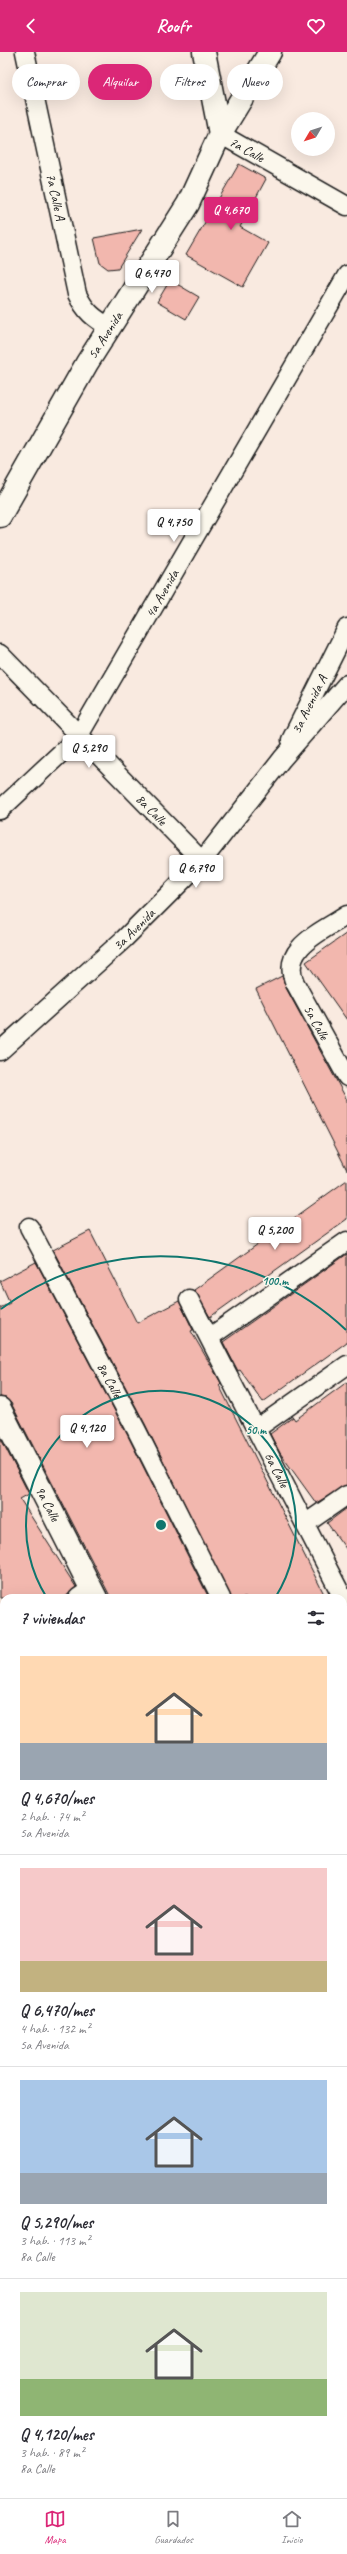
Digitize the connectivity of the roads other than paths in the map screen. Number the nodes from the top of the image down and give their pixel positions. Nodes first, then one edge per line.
1 (25, 52) edge
2 (204, 52) edge
3 (270, 52) edge
4 (220, 134) junction
5 (347, 206) edge
6 (347, 275) edge
7 (110, 327) junction
8 (0, 516) edge
9 (347, 628) edge
10 (0, 654) edge
11 (347, 684) edge
12 (78, 737) junction
13 (282, 758) junction
14 (0, 810) edge
15 (202, 862) junction
16 (347, 915) edge
17 (0, 1051) edge
18 (347, 1077) edge
19 (29, 1227) dead end
20 (347, 1240) edge
21 (189, 1299) dead end
22 (210, 1337) junction
23 (347, 1365) edge
24 (0, 1409) edge
25 (256, 1429) junction
26 (347, 1494) edge
27 (305, 1524) junction
28 (88, 1594) edge
29 (219, 1594) edge
30 (341, 1594) edge

1 - 7 street, 7a Calle A
2 - 4 main road, 7a Calle
3 - 4 main road, 5a Avenida
4 - 5 street, 7a Calle
4 - 7 main road, 5a Avenida
6 - 12 street, 4a Avenida
7 - 8 main road, 5a Avenida
9 - 13 street, 3a Avenida A
10 - 12 street, 8a Calle
11 - 13 street, 3a Avenida
12 - 14 street, 4a Avenida
12 - 15 street, 8a Calle
13 - 15 street, 3a Avenida
15 - 17 street, 3a Avenida
16 - 18 street, 5a Calle
19 - 29 street, 8a Calle
20 - 22 street
21 - 22 street, 6a Calle
22 - 25 street, 6a Calle
23 - 25 street
24 - 28 main road, 9a Calle
25 - 27 street, 6a Calle
26 - 27 street
27 - 30 street, 6a Calle

